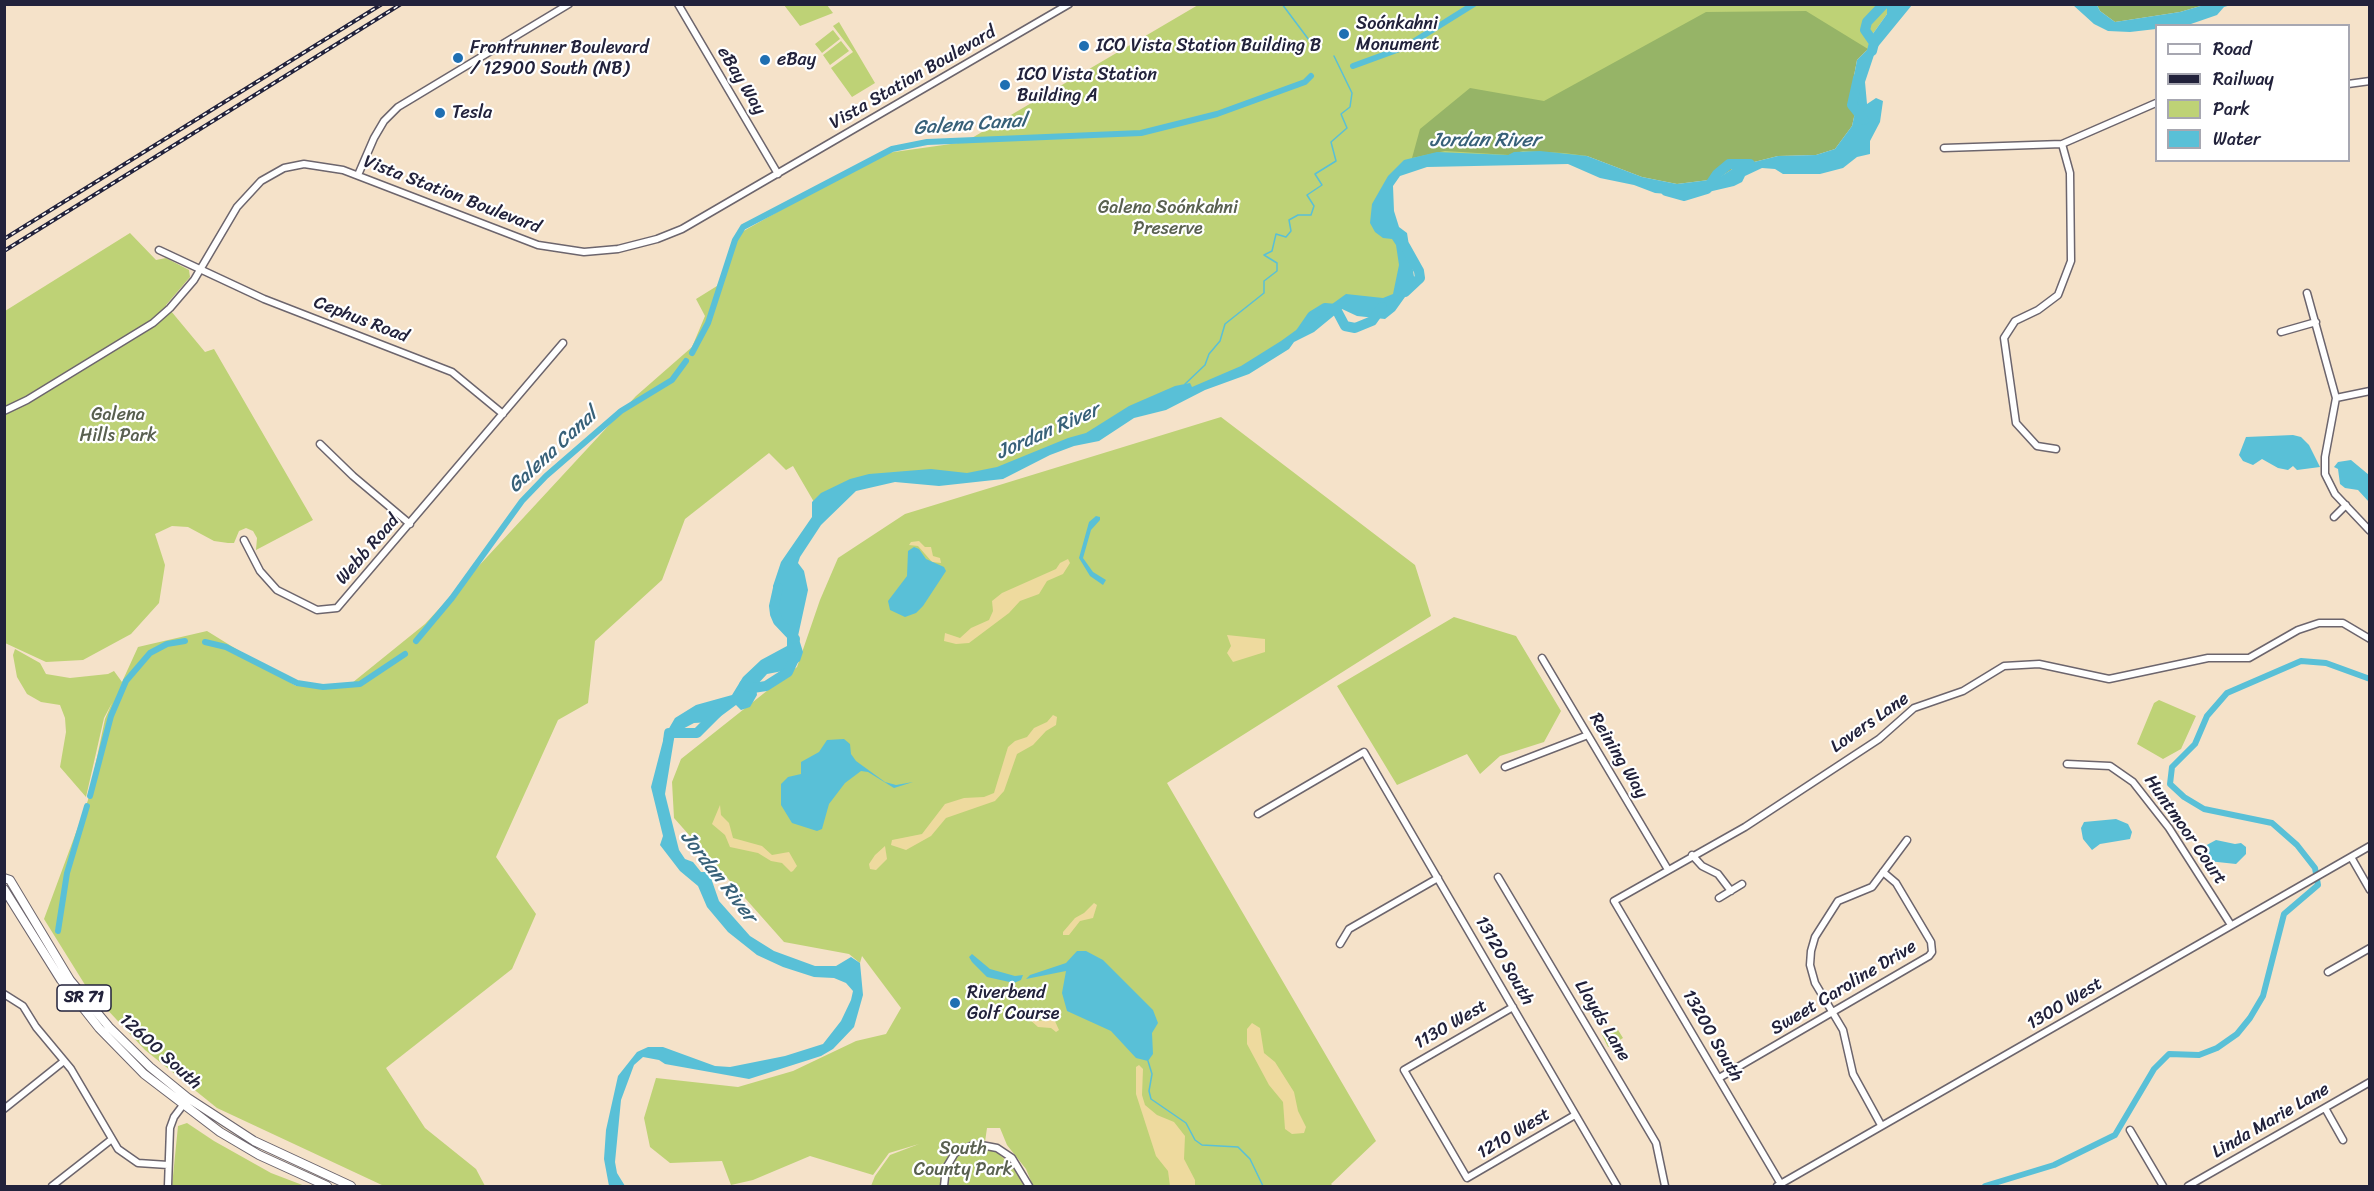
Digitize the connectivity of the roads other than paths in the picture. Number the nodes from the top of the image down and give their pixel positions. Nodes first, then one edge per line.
1 (569, 4) edge
2 (678, 4) edge
3 (1069, 4) edge
4 (2370, 81) edge
5 (2350, 84) edge
6 (2155, 104) edge
7 (2061, 144) junction
8 (1944, 148) dead end
9 (778, 174) junction
10 (358, 175) junction
11 (159, 250) dead end
12 (200, 269) junction
13 (2307, 293) dead end
14 (2316, 322) junction
15 (2281, 332) dead end
16 (563, 343) dead end
17 (2370, 392) edge
18 (2336, 398) junction
19 (4, 411) edge
20 (503, 414) junction
21 (320, 444) dead end
22 (2056, 449) dead end
23 (2346, 505) junction
24 (2334, 517) dead end
25 (410, 524) junction
26 (2370, 531) edge
27 (244, 540) dead end
28 (2370, 639) edge
29 (1542, 658) dead end
30 (1588, 735) junction
31 (2067, 764) dead end
32 (1505, 767) dead end
33 (1258, 813) dead end
34 (1907, 840) dead end
35 (2370, 846) edge
36 (1692, 855) junction
37 (2351, 857) junction
38 (1667, 868) junction
39 (1883, 872) junction
40 (1498, 877) dead end
41 (4, 878) edge
42 (1438, 878) junction
43 (1742, 885) dead end
44 (4, 889) edge
45 (2370, 890) edge
46 (1731, 891) junction
47 (1719, 898) dead end
48 (1614, 901) joint
49 (2231, 925) junction
50 (1340, 944) dead end
51 (2370, 948) edge
52 (2328, 972) dead end
53 (4, 994) edge
54 (1513, 1007) junction
55 (1833, 1013) junction
56 (64, 1061) junction
57 (1719, 1078) junction
58 (2370, 1082) edge
59 (188, 1098) junction
60 (182, 1106) junction
61 (2325, 1108) junction
62 (4, 1109) edge
63 (1575, 1115) junction
64 (1881, 1125) junction
65 (2130, 1130) dead end
66 (112, 1138) junction
67 (2343, 1140) dead end
68 (168, 1165) junction
69 (1467, 1178) joint
70 (52, 1186) edge
71 (168, 1186) edge
72 (327, 1186) edge
73 (351, 1186) edge
74 (944, 1186) edge
75 (1029, 1186) edge
76 (1617, 1186) edge
77 (1665, 1186) edge
78 (1780, 1186) edge
79 (2163, 1186) edge
80 (2188, 1186) edge

1 - 10 street
2 - 9 street, eBay Way
3 - 9 street, Vista Station Boulevard
4 - 5 street
6 - 7 street
7 - 8 street
7 - 22 street
9 - 10 street, Vista Station Boulevard
10 - 12 street, Vista Station Boulevard
11 - 12 street, Cephus Road
12 - 19 street, Vista Station Boulevard
12 - 20 street, Cephus Road
13 - 14 street
14 - 15 street
14 - 18 street
16 - 20 street, Webb Road
17 - 18 street
18 - 23 street
20 - 25 street, Webb Road
21 - 25 street
23 - 24 street
23 - 26 street
25 - 27 street, Webb Road
28 - 36 street, Lovers Lane
29 - 30 street, Reining Way
30 - 32 street
30 - 38 street, Reining Way
31 - 49 street, Huntmoor Court
33 - 42 street, 13120 South
34 - 39 street
35 - 37 street, 1300 West
36 - 38 street, Lovers Lane
36 - 46 street
37 - 45 street
37 - 49 street, 1300 West
38 - 48 street, Lovers Lane
39 - 55 street
39 - 55 street, Sweet Caroline Drive
40 - 77 street, Lloyds Lane
41 - 59 main road, 12600 South / SR 71
42 - 50 street
42 - 54 street, 13120 South
43 - 46 street
44 - 60 main road, 12600 South / SR 71
46 - 47 street
48 - 57 street, 13200 South
49 - 64 street, 1300 West
51 - 52 street
53 - 56 street
54 - 63 street, 13120 South
54 - 69 street, 1130 West
55 - 57 street, Sweet Caroline Drive
55 - 64 street
56 - 62 street
56 - 66 street
57 - 78 street, 13200 South
58 - 61 street, Linda Marie Lane
59 - 60 street
59 - 73 main road, 12600 South / SR 71
60 - 68 street
60 - 72 main road, 12600 South / SR 71
61 - 67 street
61 - 80 street, Linda Marie Lane
63 - 69 street, 1210 West
63 - 76 street, 13120 South
64 - 78 street, 1300 West
65 - 79 street
66 - 68 street
66 - 70 street
68 - 71 street
74 - 75 street

